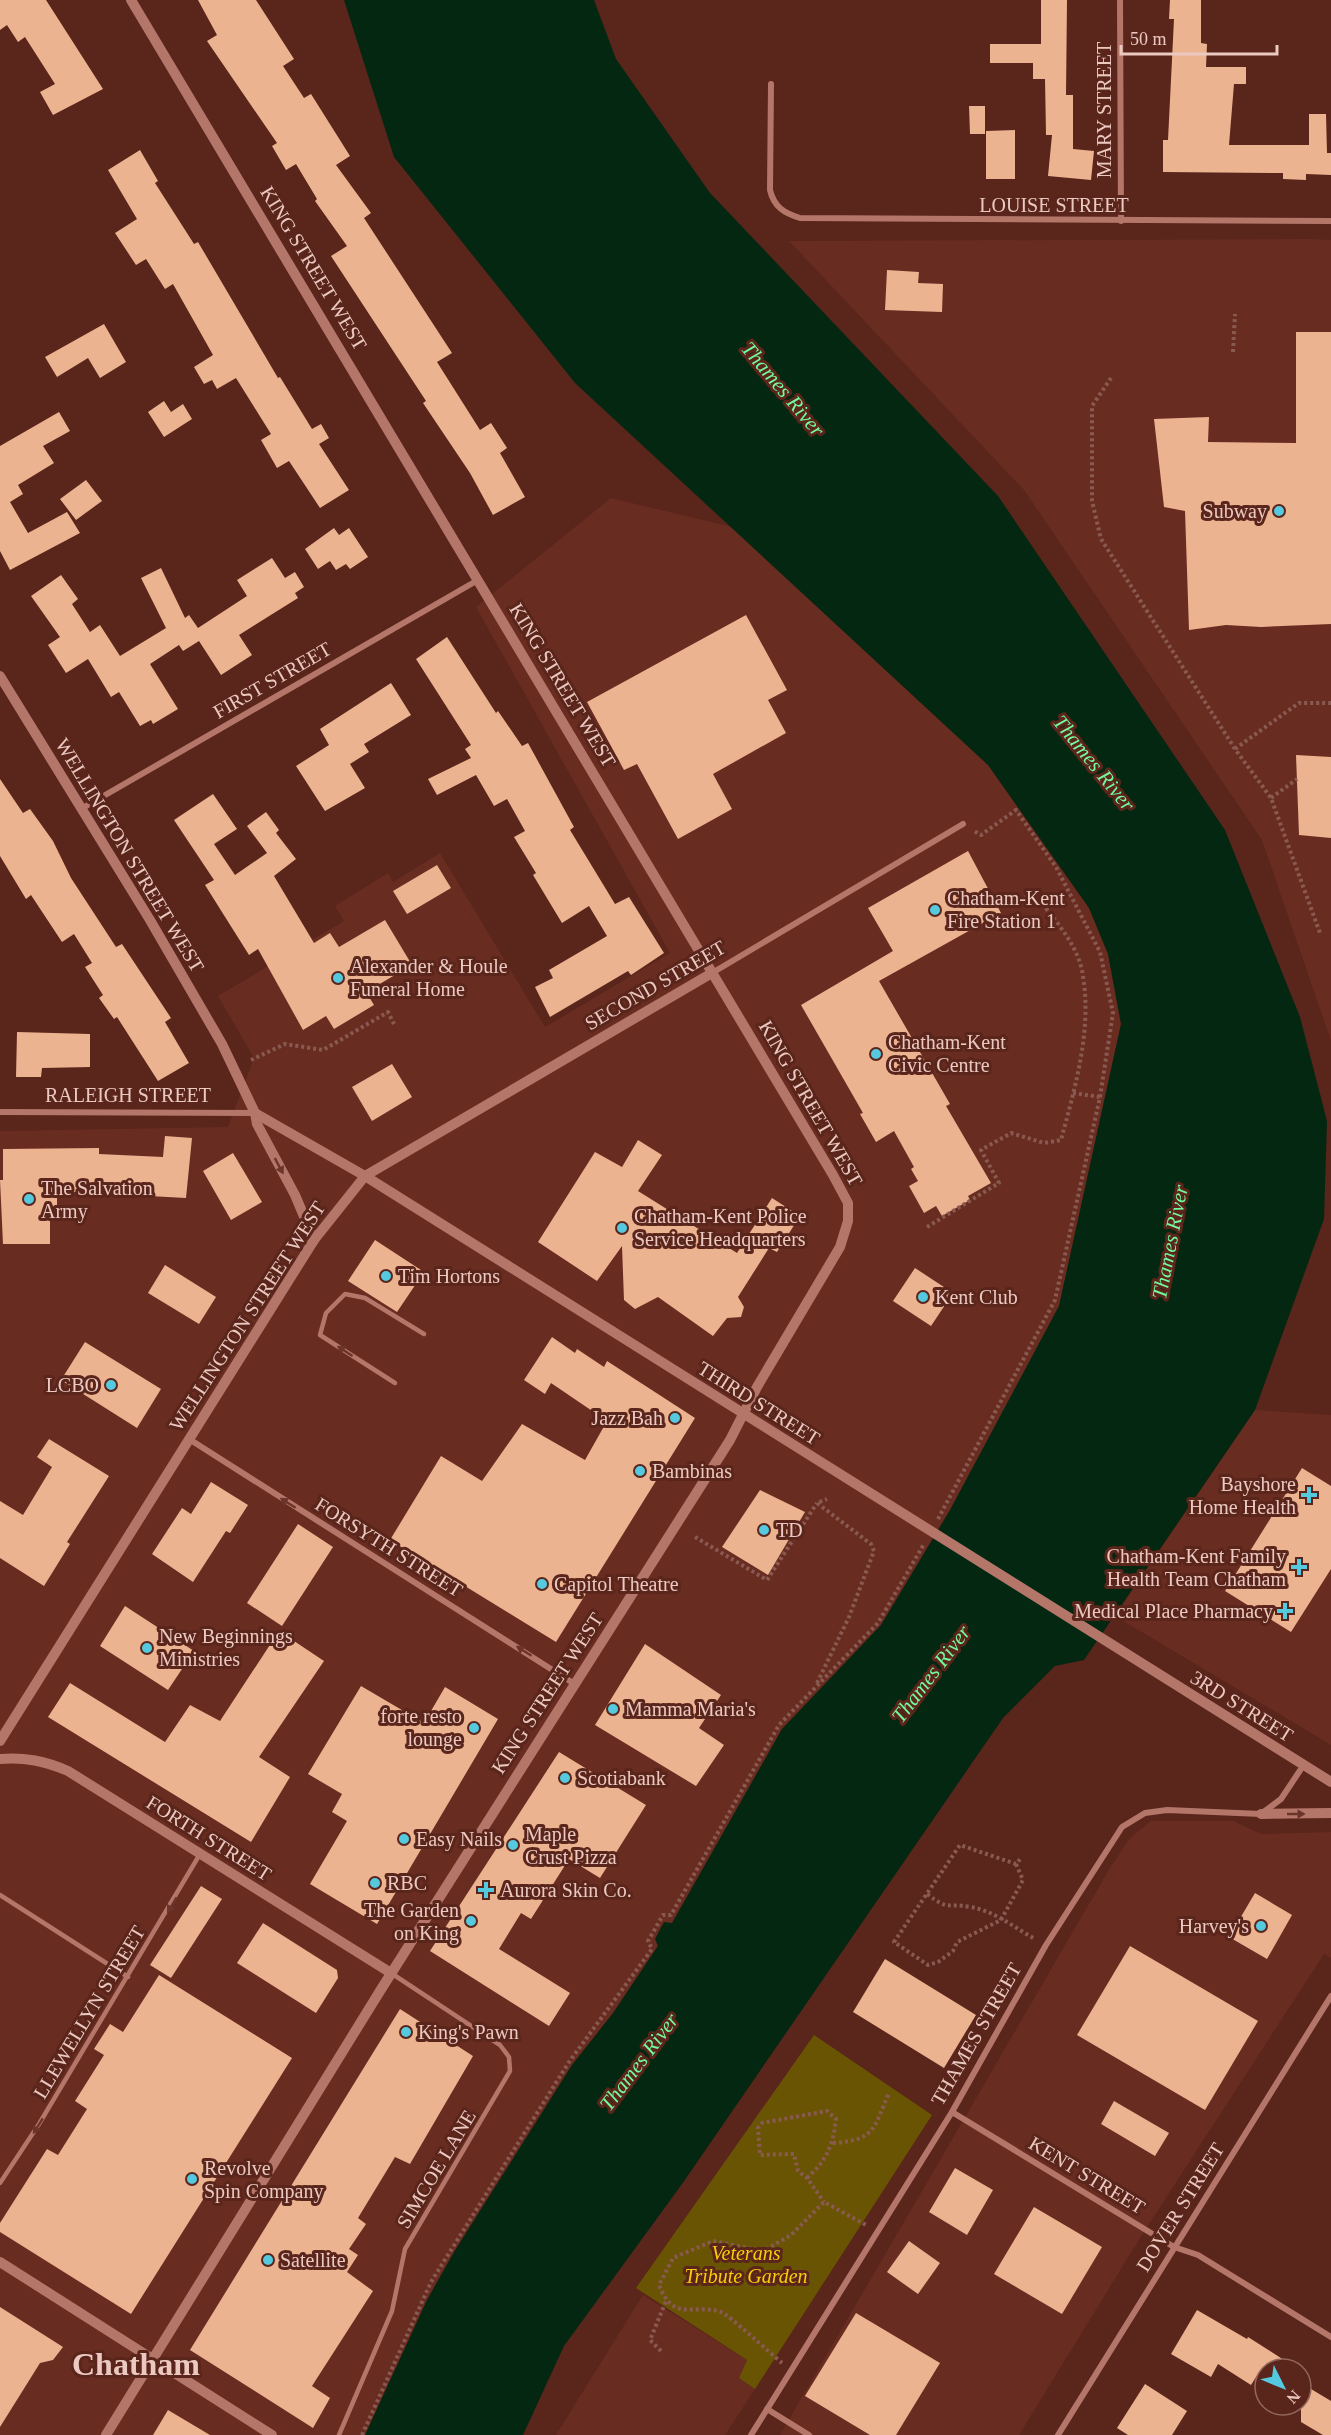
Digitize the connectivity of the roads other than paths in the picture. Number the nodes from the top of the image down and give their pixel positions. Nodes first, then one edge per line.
1 (132, 0) edge
2 (1120, 0) edge
3 (771, 84) dead end
4 (1121, 221) junction
5 (1331, 221) edge
6 (479, 580) junction
7 (0, 676) edge
8 (81, 809) junction
9 (963, 824) road end
10 (712, 973) junction
11 (0, 1112) edge
12 (255, 1113) junction
13 (365, 1176) junction
14 (314, 1240) junction
15 (424, 1334) dead end
16 (394, 1383) dead end
17 (742, 1413) junction
18 (188, 1439) junction
19 (1134, 1660) joint
20 (573, 1683) junction
21 (0, 1741) edge
22 (0, 1759) edge
23 (1303, 1766) junction
24 (1331, 1782) edge
25 (1331, 1813) edge
26 (1262, 1814) junction
27 (201, 1854) junction
28 (0, 1895) edge
29 (391, 1973) junction
30 (128, 1977) junction
31 (1331, 1996) edge
32 (952, 2112) junction
33 (0, 2183) edge
34 (1174, 2247) junction
35 (0, 2262) edge
36 (1331, 2337) edge
37 (151, 2358) junction
38 (767, 2409) junction
39 (106, 2435) edge
40 (272, 2435) edge
41 (339, 2435) edge
42 (751, 2435) edge
43 (809, 2435) edge
44 (1058, 2435) edge

1 - 6 street, KING STREET WEST
2 - 4 street, MARY STREET
3 - 4 street, LOUISE STREET
4 - 5 street, LOUISE STREET
6 - 8 street, FIRST STREET
6 - 10 street, KING STREET WEST
7 - 8 street, WELLINGTON STREET WEST
8 - 12 street, WELLINGTON STREET WEST
9 - 10 street, SECOND STREET
10 - 13 street, SECOND STREET
10 - 17 street, KING STREET WEST
11 - 12 street, RALEIGH STREET
12 - 13 street
12 -> 14 street, WELLINGTON STREET WEST
13 - 14 street, WELLINGTON STREET WEST
13 - 17 street, THIRD STREET
14 - 18 street, WELLINGTON STREET WEST
16 -> 15 lane
17 - 19 street, THIRD STREET
17 - 20 street, KING STREET WEST
20 -> 18 street, FORSYTH STREET
18 - 21 street, WELLINGTON STREET WEST
19 - 23 street, 3RD STREET
20 - 29 street, KING STREET WEST
22 - 27 street, FORTH STREET
23 - 24 street, 3RD STREET
23 - 26 street
26 -> 25 street
26 - 32 street, THAMES STREET
27 - 29 street, FORTH STREET
27 -> 30 lane, LLEWELLYN STREET
28 - 30 lane
29 - 37 street, KING STREET WEST
29 - 41 lane, SIMCOE LANE
30 -> 33 lane, LLEWELLYN STREET
31 - 34 street, DOVER STREET
32 - 34 street, KENT STREET
32 - 38 street, THAMES STREET
34 - 36 street, KENT STREET
34 - 44 street, DOVER STREET
35 - 37 street
37 - 39 street, KING STREET WEST
37 - 40 street
38 - 42 street, THAMES STREET
38 - 43 street

